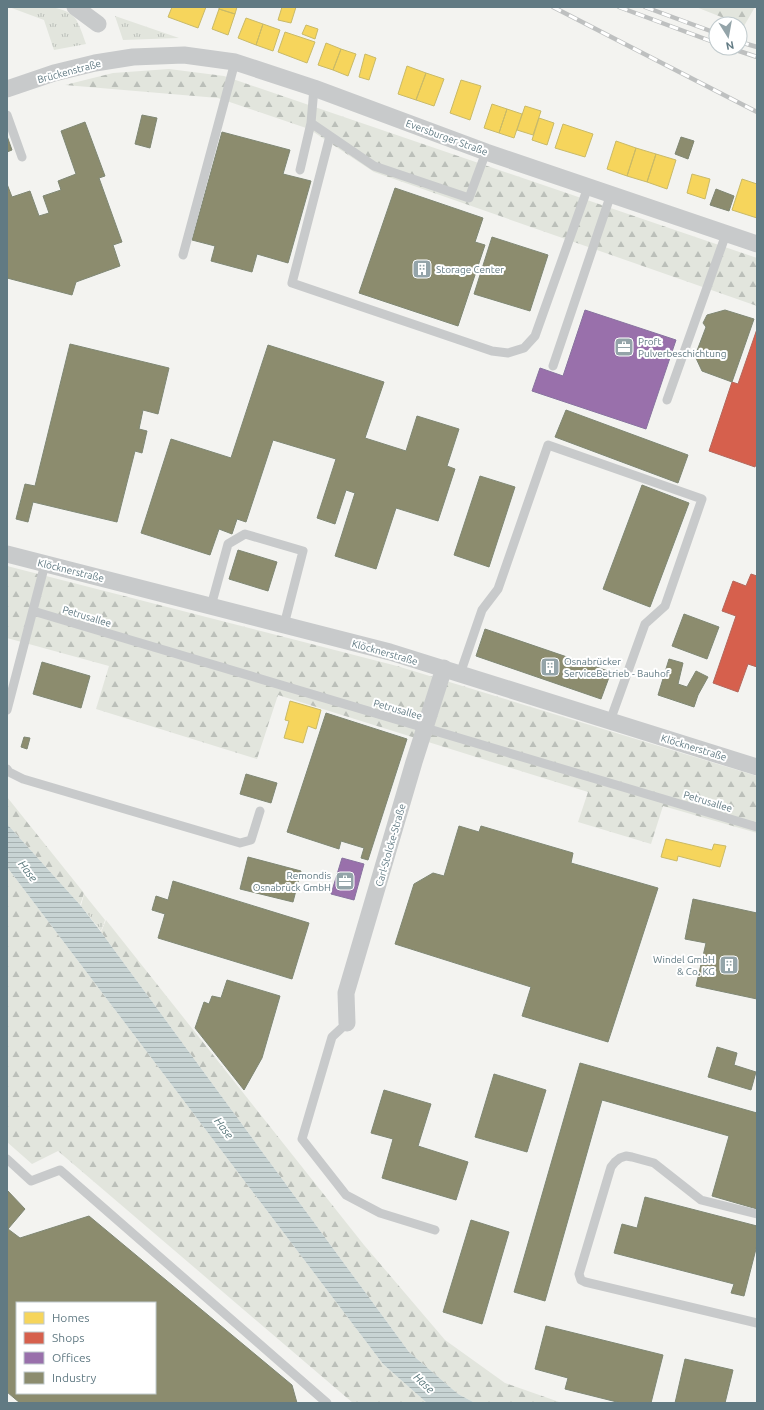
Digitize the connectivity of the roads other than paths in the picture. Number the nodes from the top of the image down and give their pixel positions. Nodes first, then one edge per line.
1 (75, 7) edge
2 (98, 24) dead end
3 (133, 57) joint
4 (235, 62) junction
5 (314, 88) junction
6 (7, 89) edge
7 (7, 115) edge
8 (311, 123) junction
9 (330, 136) junction
10 (486, 152) junction
11 (22, 157) dead end
12 (300, 170) dead end
13 (588, 187) junction
14 (611, 194) junction
15 (726, 234) junction
16 (757, 244) edge
17 (183, 255) dead end
18 (553, 366) dead end
19 (667, 400) dead end
20 (7, 554) edge
21 (44, 564) junction
22 (211, 606) junction
23 (33, 611) junction
24 (284, 625) junction
25 (452, 671) junction
26 (7, 710) edge
27 (610, 721) junction
28 (425, 728) junction
29 (757, 767) edge
30 (7, 769) edge
31 (260, 811) dead end
32 (757, 827) edge
33 (347, 1023) joint
34 (7, 1160) edge
35 (757, 1214) edge
36 (434, 1230) dead end
37 (757, 1323) edge
38 (327, 1403) edge

1 - 2 street
3 - 4 street, Eversburger Straße
3 - 6 street, Brückenstraße
4 - 5 street, Eversburger Straße
4 - 17 lane
5 - 8 lane
5 - 10 street, Eversburger Straße
7 - 11 lane
8 - 9 lane
8 - 12 lane
9 - 10 lane
9 - 13 lane
10 - 13 street, Eversburger Straße
13 - 14 street, Eversburger Straße
14 - 15 street, Eversburger Straße
14 - 18 lane
15 - 16 street, Eversburger Straße
15 - 19 lane
20 - 21 street, Klöcknerstraße
21 - 22 street, Klöcknerstraße
21 - 23 lane
22 - 24 street, Klöcknerstraße
22 - 24 lane
23 - 26 lane
23 - 28 lane, Petrusallee
24 - 25 street, Klöcknerstraße
25 - 27 street, Klöcknerstraße
25 - 27 lane
25 - 28 street, Carl-Stolcke-Straße
27 - 29 street, Klöcknerstraße
28 - 32 lane, Petrusallee
28 - 33 street, Carl-Stolcke-Straße
30 - 31 lane
33 - 36 lane
34 - 38 lane
35 - 37 lane

